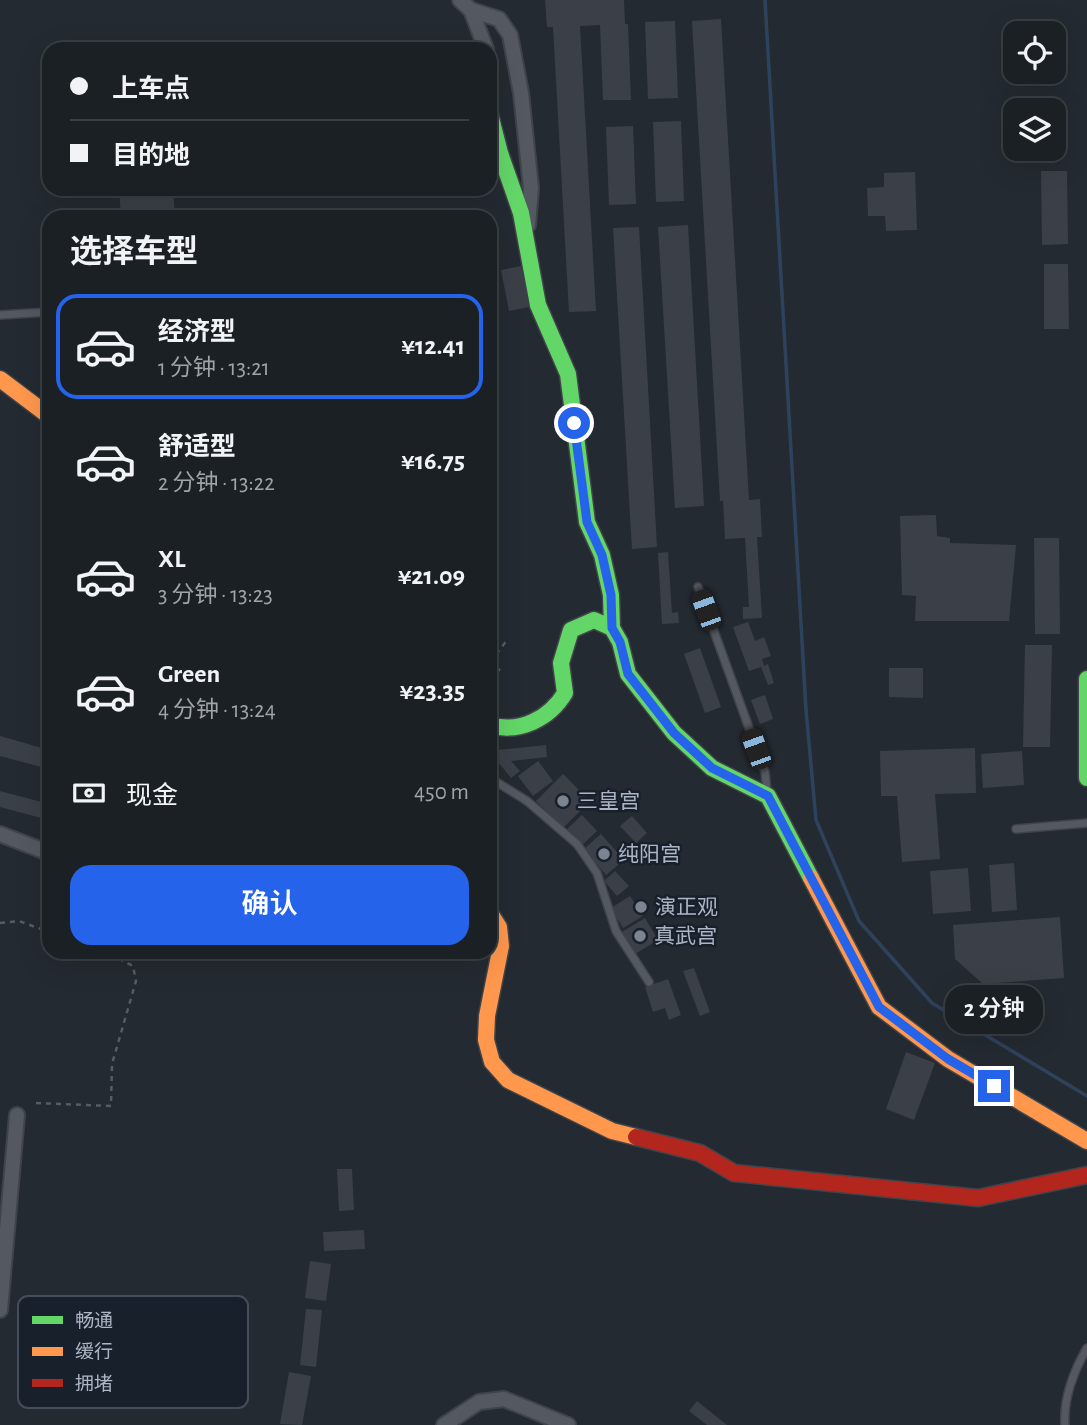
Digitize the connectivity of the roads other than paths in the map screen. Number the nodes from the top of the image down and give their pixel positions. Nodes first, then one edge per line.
1 (466, 5) edge
2 (483, 42) edge
3 (497, 137) edge
4 (527, 238) junction
5 (42, 312) edge
6 (0, 315) edge
7 (0, 379) edge
8 (42, 411) edge
9 (698, 587) dead end
10 (612, 628) junction
11 (1087, 679) edge
12 (497, 727) edge
13 (1087, 778) edge
14 (497, 782) edge
15 (768, 796) junction
16 (1087, 823) edge
17 (1016, 830) dead end
18 (0, 834) edge
19 (42, 850) edge
20 (497, 925) edge
21 (649, 982) dead end
22 (17, 1115) dead end
23 (1087, 1141) edge
24 (1087, 1175) edge
25 (6, 1181) edge
26 (0, 1310) edge
27 (1087, 1348) edge
28 (444, 1425) edge
29 (568, 1425) edge
30 (1065, 1425) edge

1 - 2 street
1 - 4 street
3 - 4 street
4 - 10 street
5 - 6 lane
7 - 8 street
9 - 15 lane
10 - 12 street
10 - 15 street
11 - 13 street
14 - 21 lane
15 - 23 street
16 - 17 lane
18 - 19 street
20 - 24 street
22 - 25 street
25 - 26 street
27 - 30 lane
28 - 29 street

